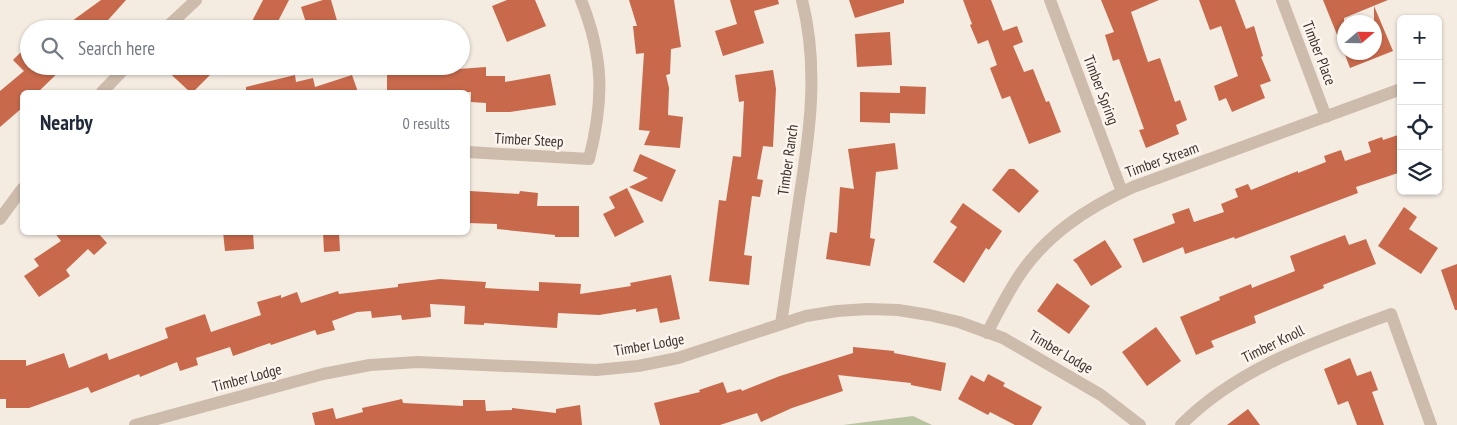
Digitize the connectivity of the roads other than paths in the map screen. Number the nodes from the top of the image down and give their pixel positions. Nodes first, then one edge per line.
1 (196, 0) edge
2 (581, 0) edge
3 (802, 0) edge
4 (1050, 0) edge
5 (1282, 0) edge
6 (175, 20) edge
7 (120, 75) edge
8 (109, 90) edge
9 (1397, 90) edge
10 (1326, 117) junction
11 (470, 152) edge
12 (20, 192) edge
13 (1122, 192) junction
14 (0, 219) edge
15 (781, 324) junction
16 (987, 333) junction
17 (135, 425) edge
18 (1140, 425) edge
19 (1181, 425) edge
20 (1432, 425) edge

1 - 6 street
2 - 11 street, Timber Steep
3 - 15 street, Timber Ranch
4 - 13 street, Timber Spring
5 - 10 street, Timber Place
7 - 8 street
9 - 10 street, Timber Stream
10 - 13 street, Timber Stream
12 - 14 street
13 - 16 street, Timber Stream
15 - 16 street, Timber Lodge
15 - 17 street, Timber Lodge
16 - 18 street, Timber Lodge
19 - 20 street, Timber Knoll

